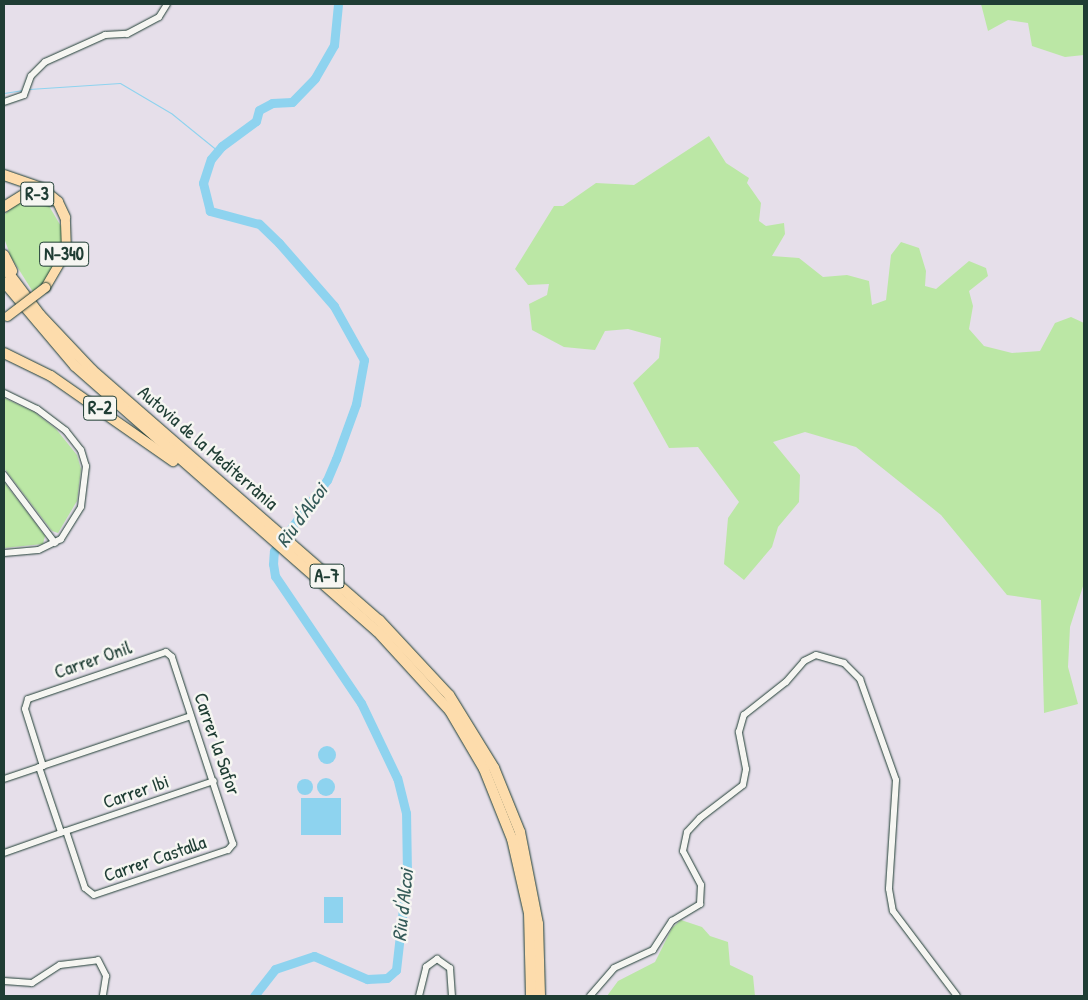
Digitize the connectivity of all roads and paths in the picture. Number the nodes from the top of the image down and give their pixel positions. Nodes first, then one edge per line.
1 (167, 4) edge
2 (4, 102) edge
3 (4, 175) edge
4 (4, 207) edge
5 (65, 217) junction
6 (4, 255) edge
7 (4, 267) edge
8 (4, 282) edge
9 (20, 290) junction
10 (5, 316) edge
11 (4, 353) edge
12 (4, 393) edge
13 (195, 470) junction
14 (4, 475) edge
15 (242, 513) joint
16 (55, 543) junction
17 (4, 553) edge
18 (166, 652) joint
19 (446, 699) junction
20 (191, 716) junction
21 (41, 766) junction
22 (4, 779) edge
23 (214, 781) junction
24 (64, 832) junction
25 (232, 848) joint
26 (4, 853) edge
27 (4, 981) edge
28 (103, 996) edge
29 (419, 996) edge
30 (452, 996) edge
31 (531, 996) edge
32 (540, 996) edge
33 (590, 996) edge
34 (957, 996) edge

1 - 2 street
3 - 5 highway
4 - 5 highway, R-3
5 - 10 main road, N-340, bridge
6 - 9 highway
7 - 9 highway, Autovia de la Mediterrània / A-7
8 - 13 highway, Autovia de la Mediterrània / A-7
9 - 13 highway, Autovia de la Mediterrània / A-7
11 - 13 highway, R-2
12 - 16 street
13 - 15 highway, R-2
13 - 19 highway, Autovia de la Mediterrània / A-7
14 - 16 street
15 - 19 highway, Autovia de la Mediterrània / A-7
16 - 17 street
18 - 20 street, Carrer la Safor
18 - 21 street, Carrer Onil
19 - 31 highway, Autovia de la Mediterrània / A-7
19 - 32 highway, Autovia de la Mediterrània / A-7
20 - 21 street
20 - 23 street, Carrer la Safor
21 - 22 street
21 - 24 street
23 - 24 street, Carrer Ibi
23 - 25 street, Carrer la Safor
24 - 25 street, Carrer Castalla
24 - 26 street, Carrer Ibi
27 - 28 street
29 - 30 street
33 - 34 street

